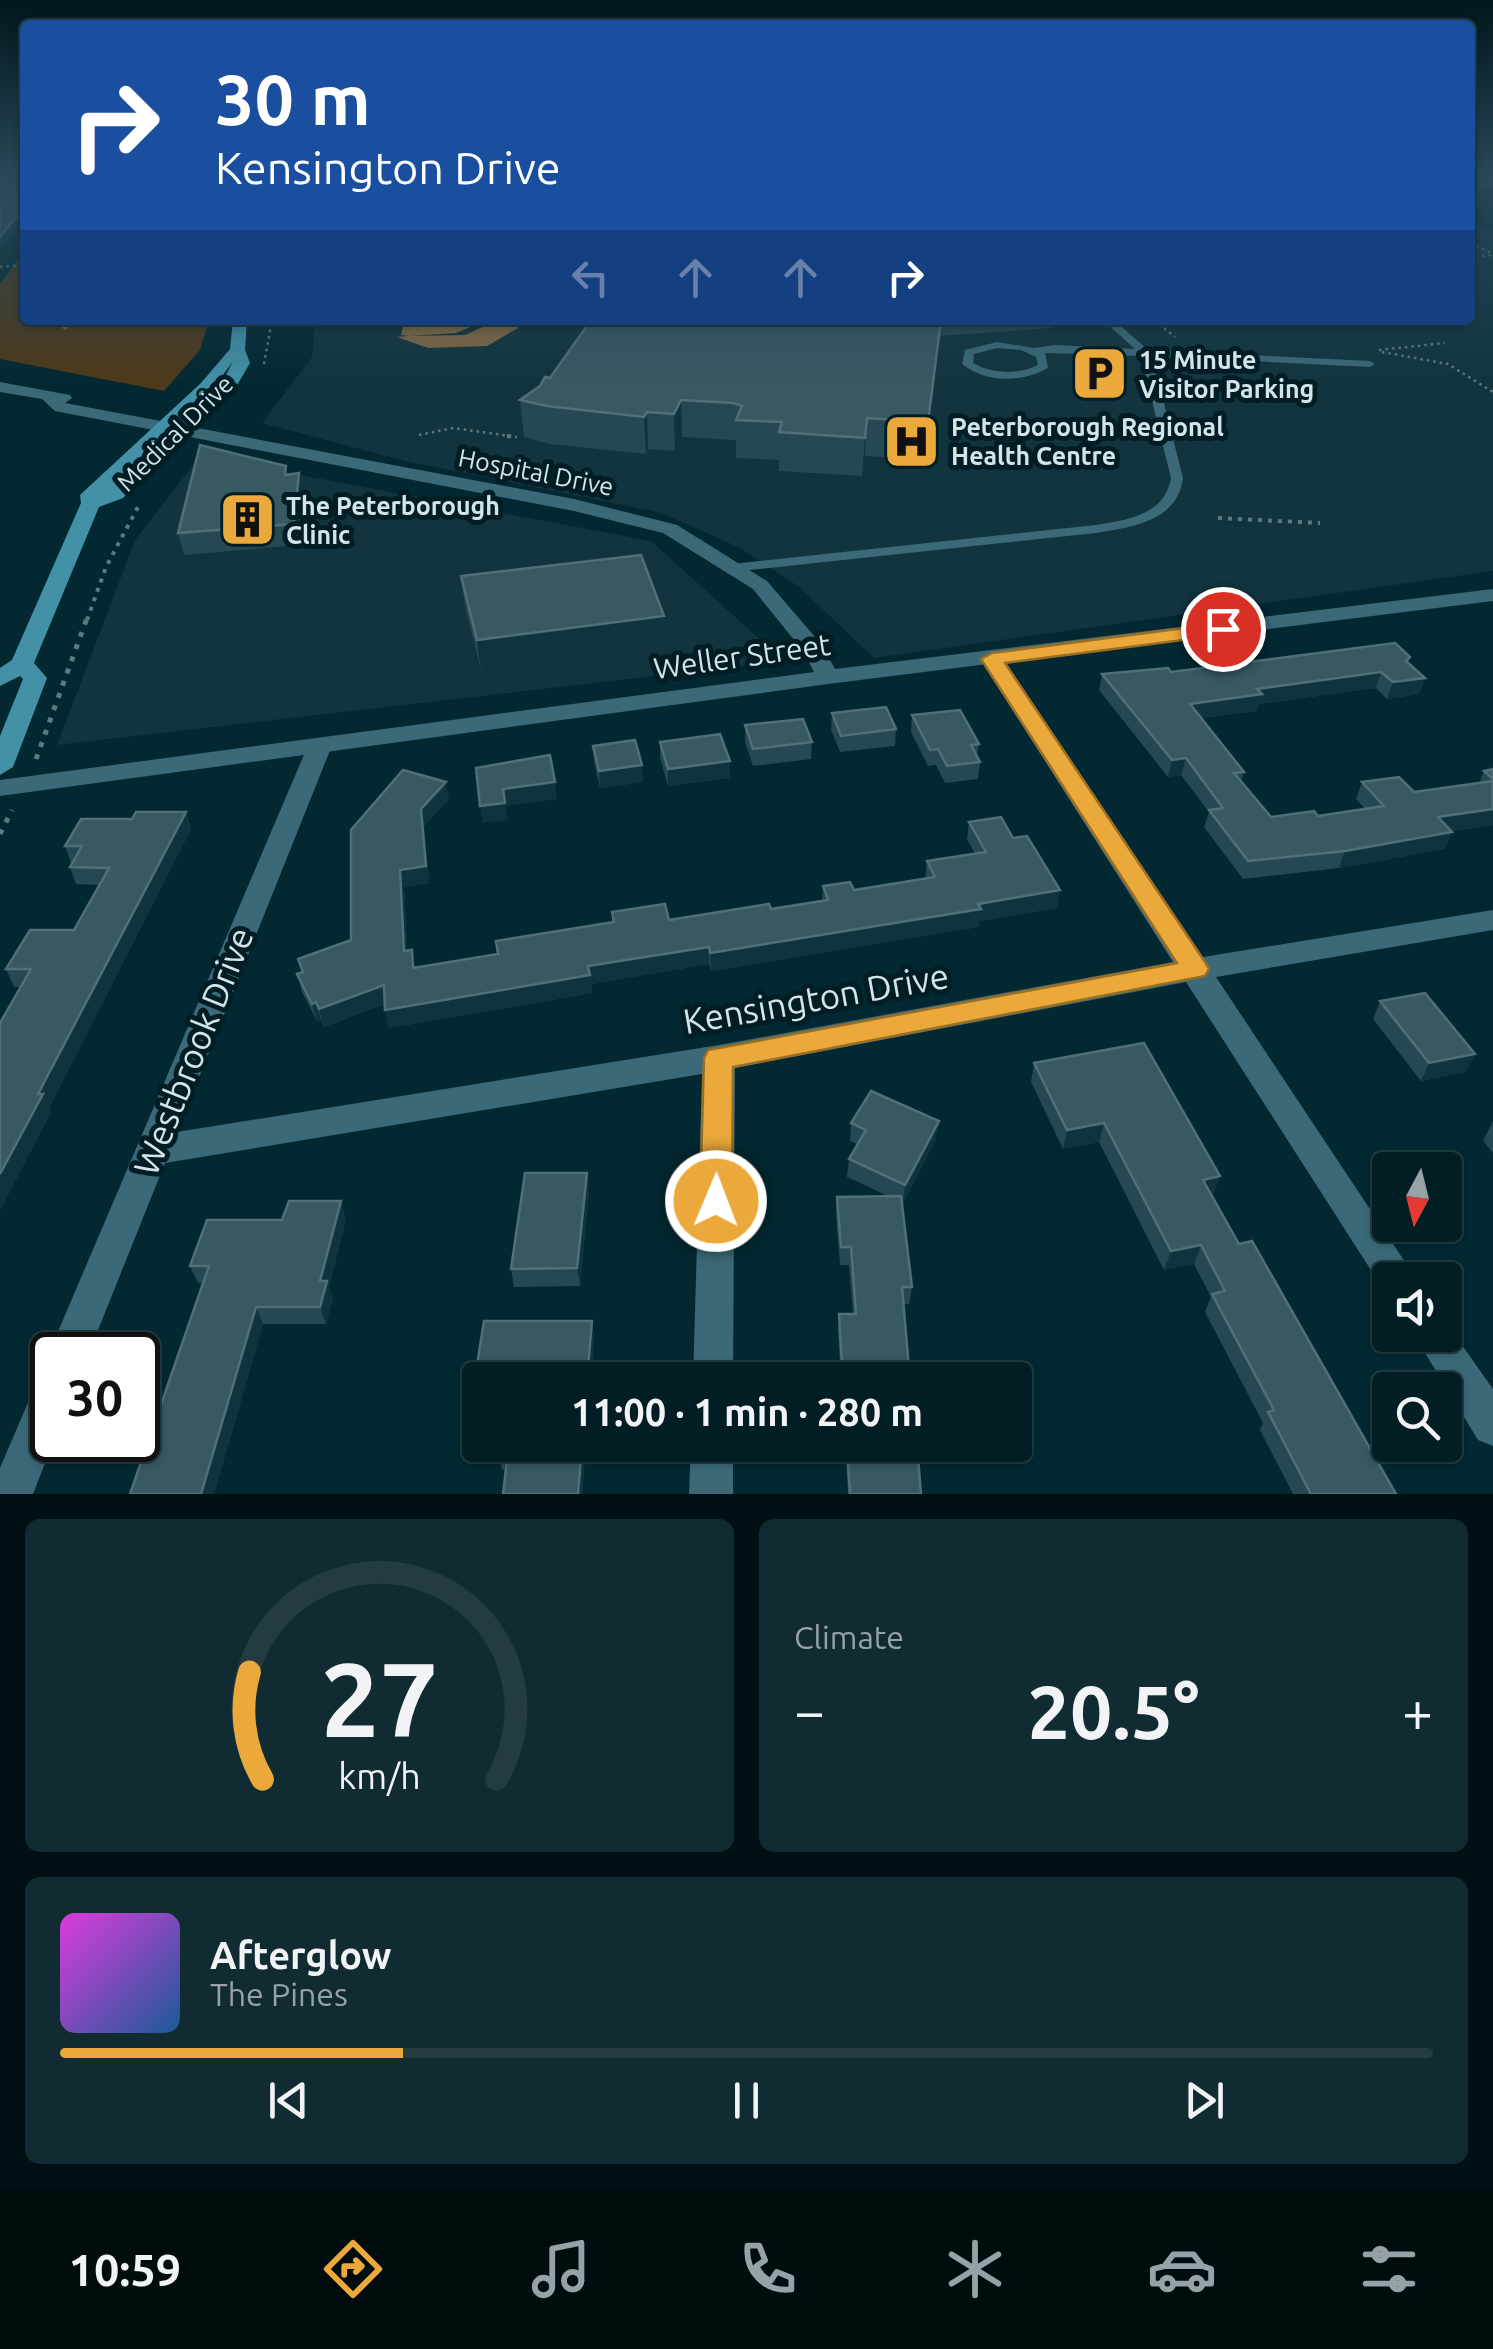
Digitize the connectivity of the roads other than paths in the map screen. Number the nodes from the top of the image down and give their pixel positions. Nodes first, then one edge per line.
1 (240, 325) edge
2 (1114, 325) edge
3 (1033, 351) junction
4 (1146, 353) junction
5 (1370, 364) dead end
6 (0, 387) edge
7 (178, 424) junction
8 (732, 568) junction
9 (1493, 595) edge
10 (992, 659) junction
11 (22, 664) junction
12 (828, 676) junction
13 (0, 679) edge
14 (318, 748) junction
15 (0, 767) edge
16 (12, 786) edge
17 (1493, 920) edge
18 (1196, 969) junction
19 (718, 1058) junction
20 (153, 1150) junction
21 (1386, 1262) edge
22 (78, 1332) edge
23 (1445, 1352) edge
24 (713, 1362) edge
25 (1493, 1425) edge
26 (30, 1448) edge
27 (712, 1462) edge
28 (11, 1494) edge
29 (711, 1494) edge

1 - 7 main road, Medical Drive
2 - 4 lane
3 - 3 lane
3 - 4 lane
4 - 5 lane
4 - 8 lane
6 - 7 street, Hospital Drive
7 - 8 street, Hospital Drive
7 - 11 main road, Medical Drive
8 - 12 street, Hospital Drive
9 - 10 street, Weller Street
10 - 12 street, Weller Street
10 - 18 street
11 - 13 main road
11 - 15 main road, Medical Drive
12 - 14 street, Weller Street
14 - 16 street, Weller Street
14 - 20 street, Westbrook Drive
17 - 18 street, Kensington Drive
18 - 19 street, Kensington Drive
18 - 21 street
19 - 20 street, Kensington Drive
19 - 24 street
20 - 22 street, Westbrook Drive
23 - 25 street
26 - 28 street
27 - 29 street

